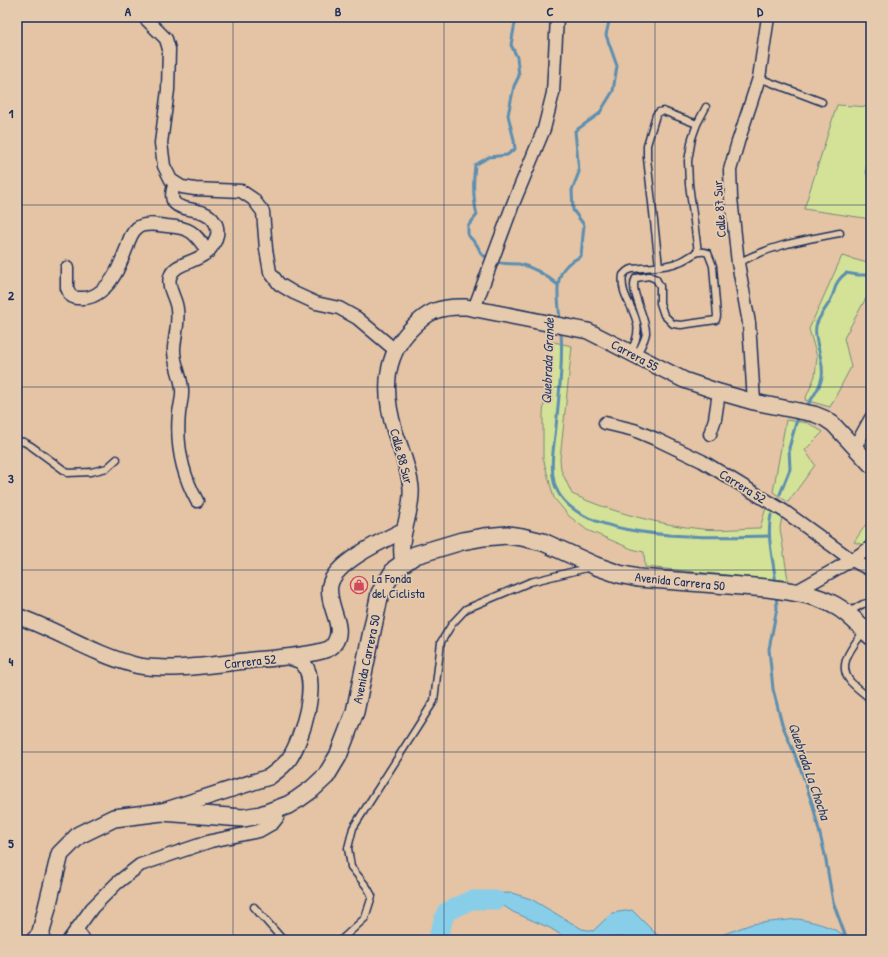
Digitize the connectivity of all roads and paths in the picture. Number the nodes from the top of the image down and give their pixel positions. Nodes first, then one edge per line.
1 (144, 17) edge
2 (558, 17) edge
3 (768, 17) edge
4 (759, 78) junction
5 (822, 102) dead end
6 (706, 107) dead end
7 (697, 124) junction
8 (175, 183) junction
9 (840, 233) dead end
10 (208, 252) junction
11 (698, 252) junction
12 (738, 263) junction
13 (659, 266) junction
14 (67, 268) dead end
15 (474, 309) junction
16 (395, 350) junction
17 (633, 354) junction
18 (719, 392) junction
19 (754, 402) junction
20 (871, 418) edge
21 (605, 423) dead end
22 (710, 434) dead end
23 (17, 441) edge
24 (854, 448) junction
25 (117, 459) dead end
26 (871, 465) edge
27 (197, 501) dead end
28 (404, 530) junction
29 (871, 547) edge
30 (852, 560) junction
31 (403, 562) junction
32 (596, 566) junction
33 (871, 570) edge
34 (790, 591) junction
35 (871, 602) edge
36 (847, 613) junction
37 (17, 616) edge
38 (868, 633) edge
39 (289, 657) junction
40 (871, 700) edge
41 (278, 810) junction
42 (162, 812) junction
43 (254, 907) dead end
44 (76, 929) junction
45 (35, 940) edge
46 (69, 940) edge
47 (84, 940) edge
48 (283, 940) edge
49 (342, 940) edge

1 - 8 street
2 - 15 street
3 - 4 street, Calle 87 Sur
4 - 5 lane
4 - 12 street, Calle 87 Sur
6 - 7 lane
7 - 11 lane
7 - 13 lane
8 - 10 street
8 - 16 street
9 - 12 lane
10 - 14 street
10 - 27 street
11 - 13 lane
11 - 17 lane
12 - 19 street, Calle 87 Sur
13 - 17 lane
15 - 16 street, Carrera 55
15 - 17 street, Carrera 55
16 - 28 street, Calle 88 Sur
17 - 18 street, Carrera 55
18 - 19 street, Carrera 55
18 - 22 street
19 - 24 street, Carrera 55
20 - 24 street
21 - 30 street, Carrera 52
23 - 25 lane
24 - 26 street, Carrera 55
28 - 31 street, Calle 88 Sur
28 - 39 street, Carrera 52
29 - 30 street
30 - 33 street, Carrera 52
30 - 34 street
31 - 32 main road, Avenida Carrera 50
31 - 41 main road, Avenida Carrera 50
32 - 34 main road, Avenida Carrera 50
32 - 49 lane
34 - 36 main road, Avenida Carrera 50
35 - 36 lane
36 - 38 main road, Avenida Carrera 50
37 - 39 street, Carrera 52
38 - 40 lane
39 - 42 street
41 - 42 main road, Avenida Carrera 50
41 - 44 street
42 - 45 main road, Avenida Carrera 50
43 - 48 lane
44 - 46 street
44 - 47 street

